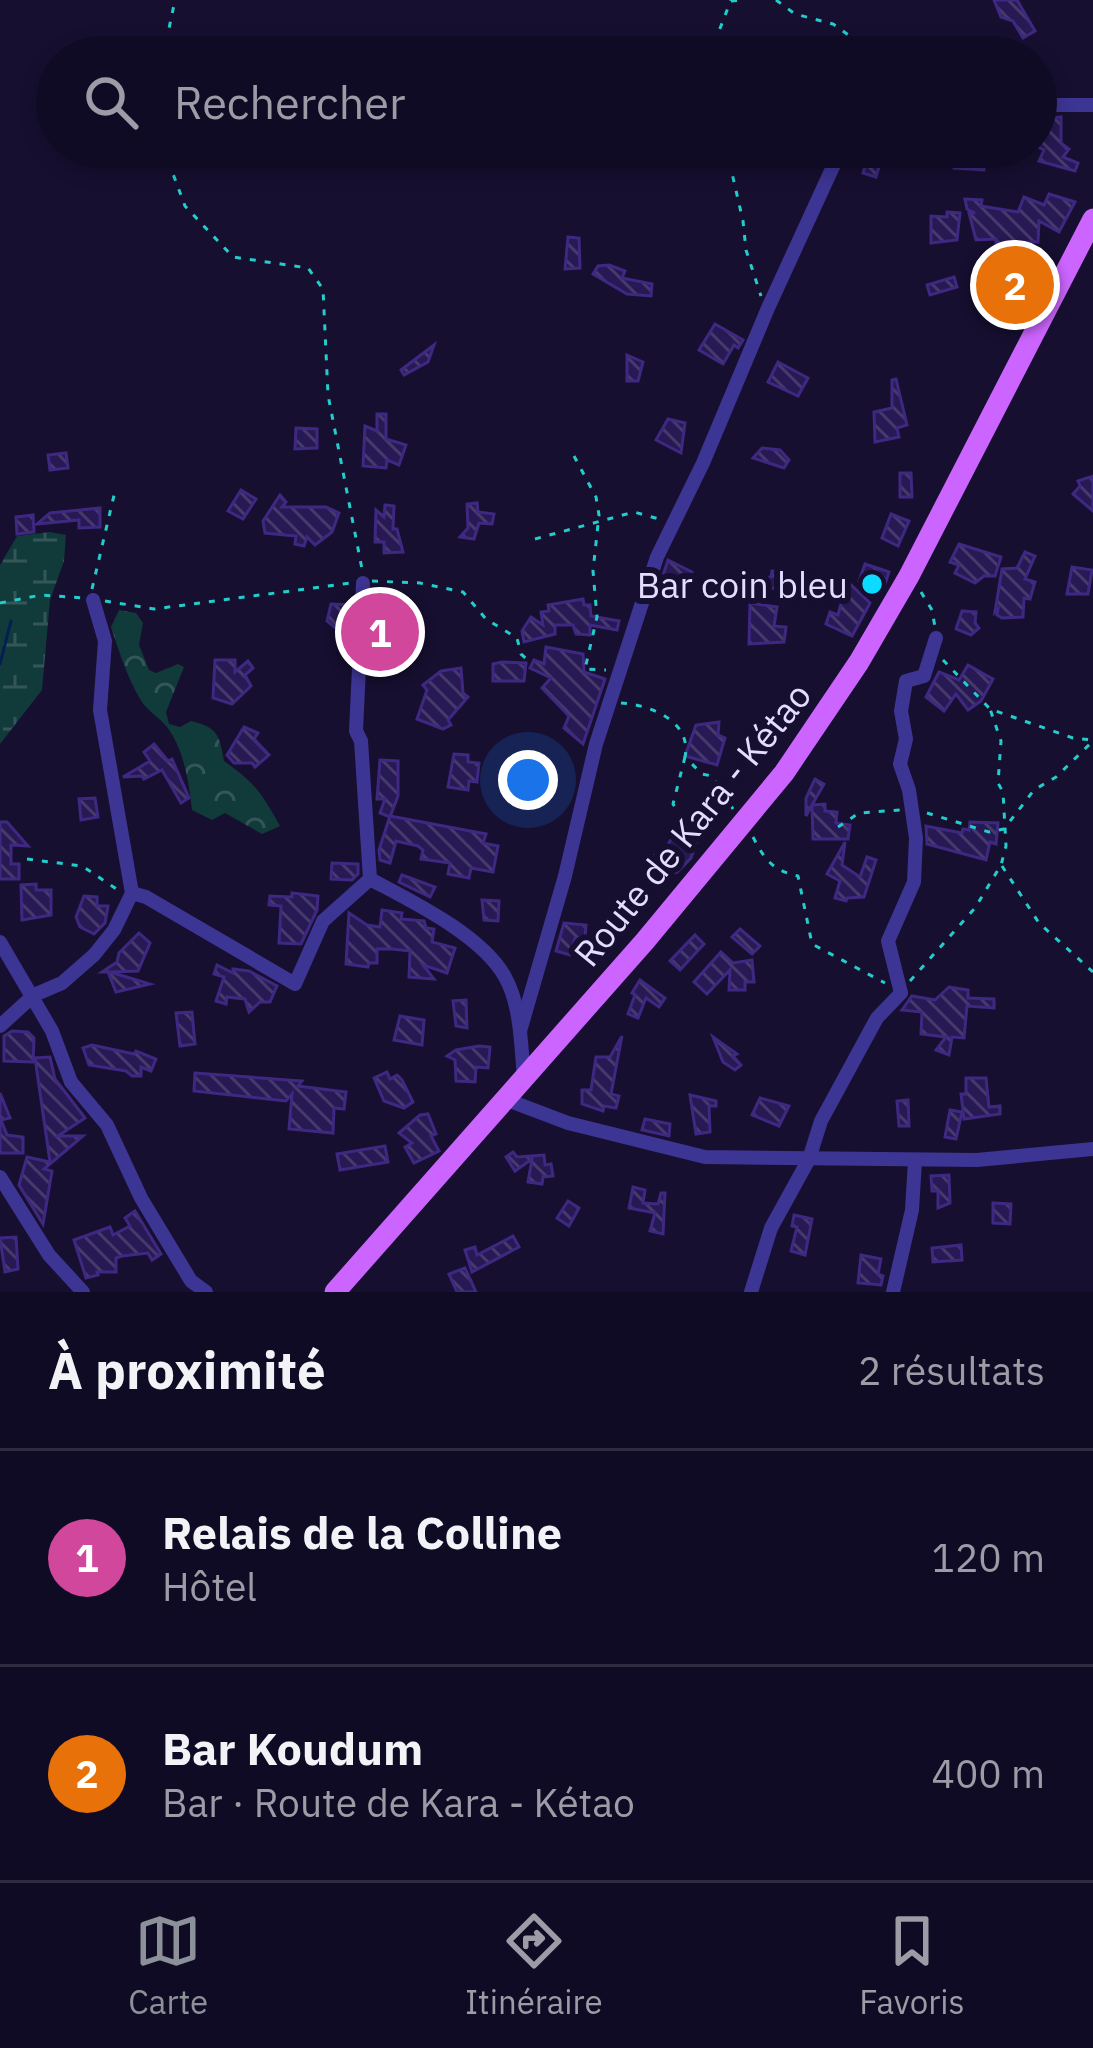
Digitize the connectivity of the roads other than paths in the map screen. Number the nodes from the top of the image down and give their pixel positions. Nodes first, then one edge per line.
1 (1057, 105) edge
2 (1093, 105) edge
3 (832, 168) edge
4 (1093, 219) edge
5 (363, 583) road end
6 (93, 600) road end
7 (936, 638) road end
8 (370, 879) junction
9 (131, 894) junction
10 (0, 942) edge
11 (34, 995) junction
12 (0, 1026) edge
13 (520, 1031) junction
14 (524, 1078) junction
15 (505, 1099) junction
16 (1093, 1149) edge
17 (809, 1159) junction
18 (915, 1161) junction
19 (0, 1177) edge
20 (82, 1292) edge
21 (206, 1292) edge
22 (334, 1292) edge
23 (751, 1292) edge
24 (893, 1292) edge

1 - 2 street
3 - 13 street
4 - 14 main road, Route de Kara - Kétao
5 - 8 street
6 - 9 street
7 - 17 street
8 - 9 street
8 - 13 street
9 - 11 street
10 - 11 street
11 - 12 street
11 - 21 street
13 - 14 street
14 - 15 main road, Route de Kara - Kétao
15 - 17 street
15 - 22 main road, Route de Kara - Kétao
16 - 18 street
17 - 18 street
17 - 23 street
18 - 24 street
19 - 20 street

